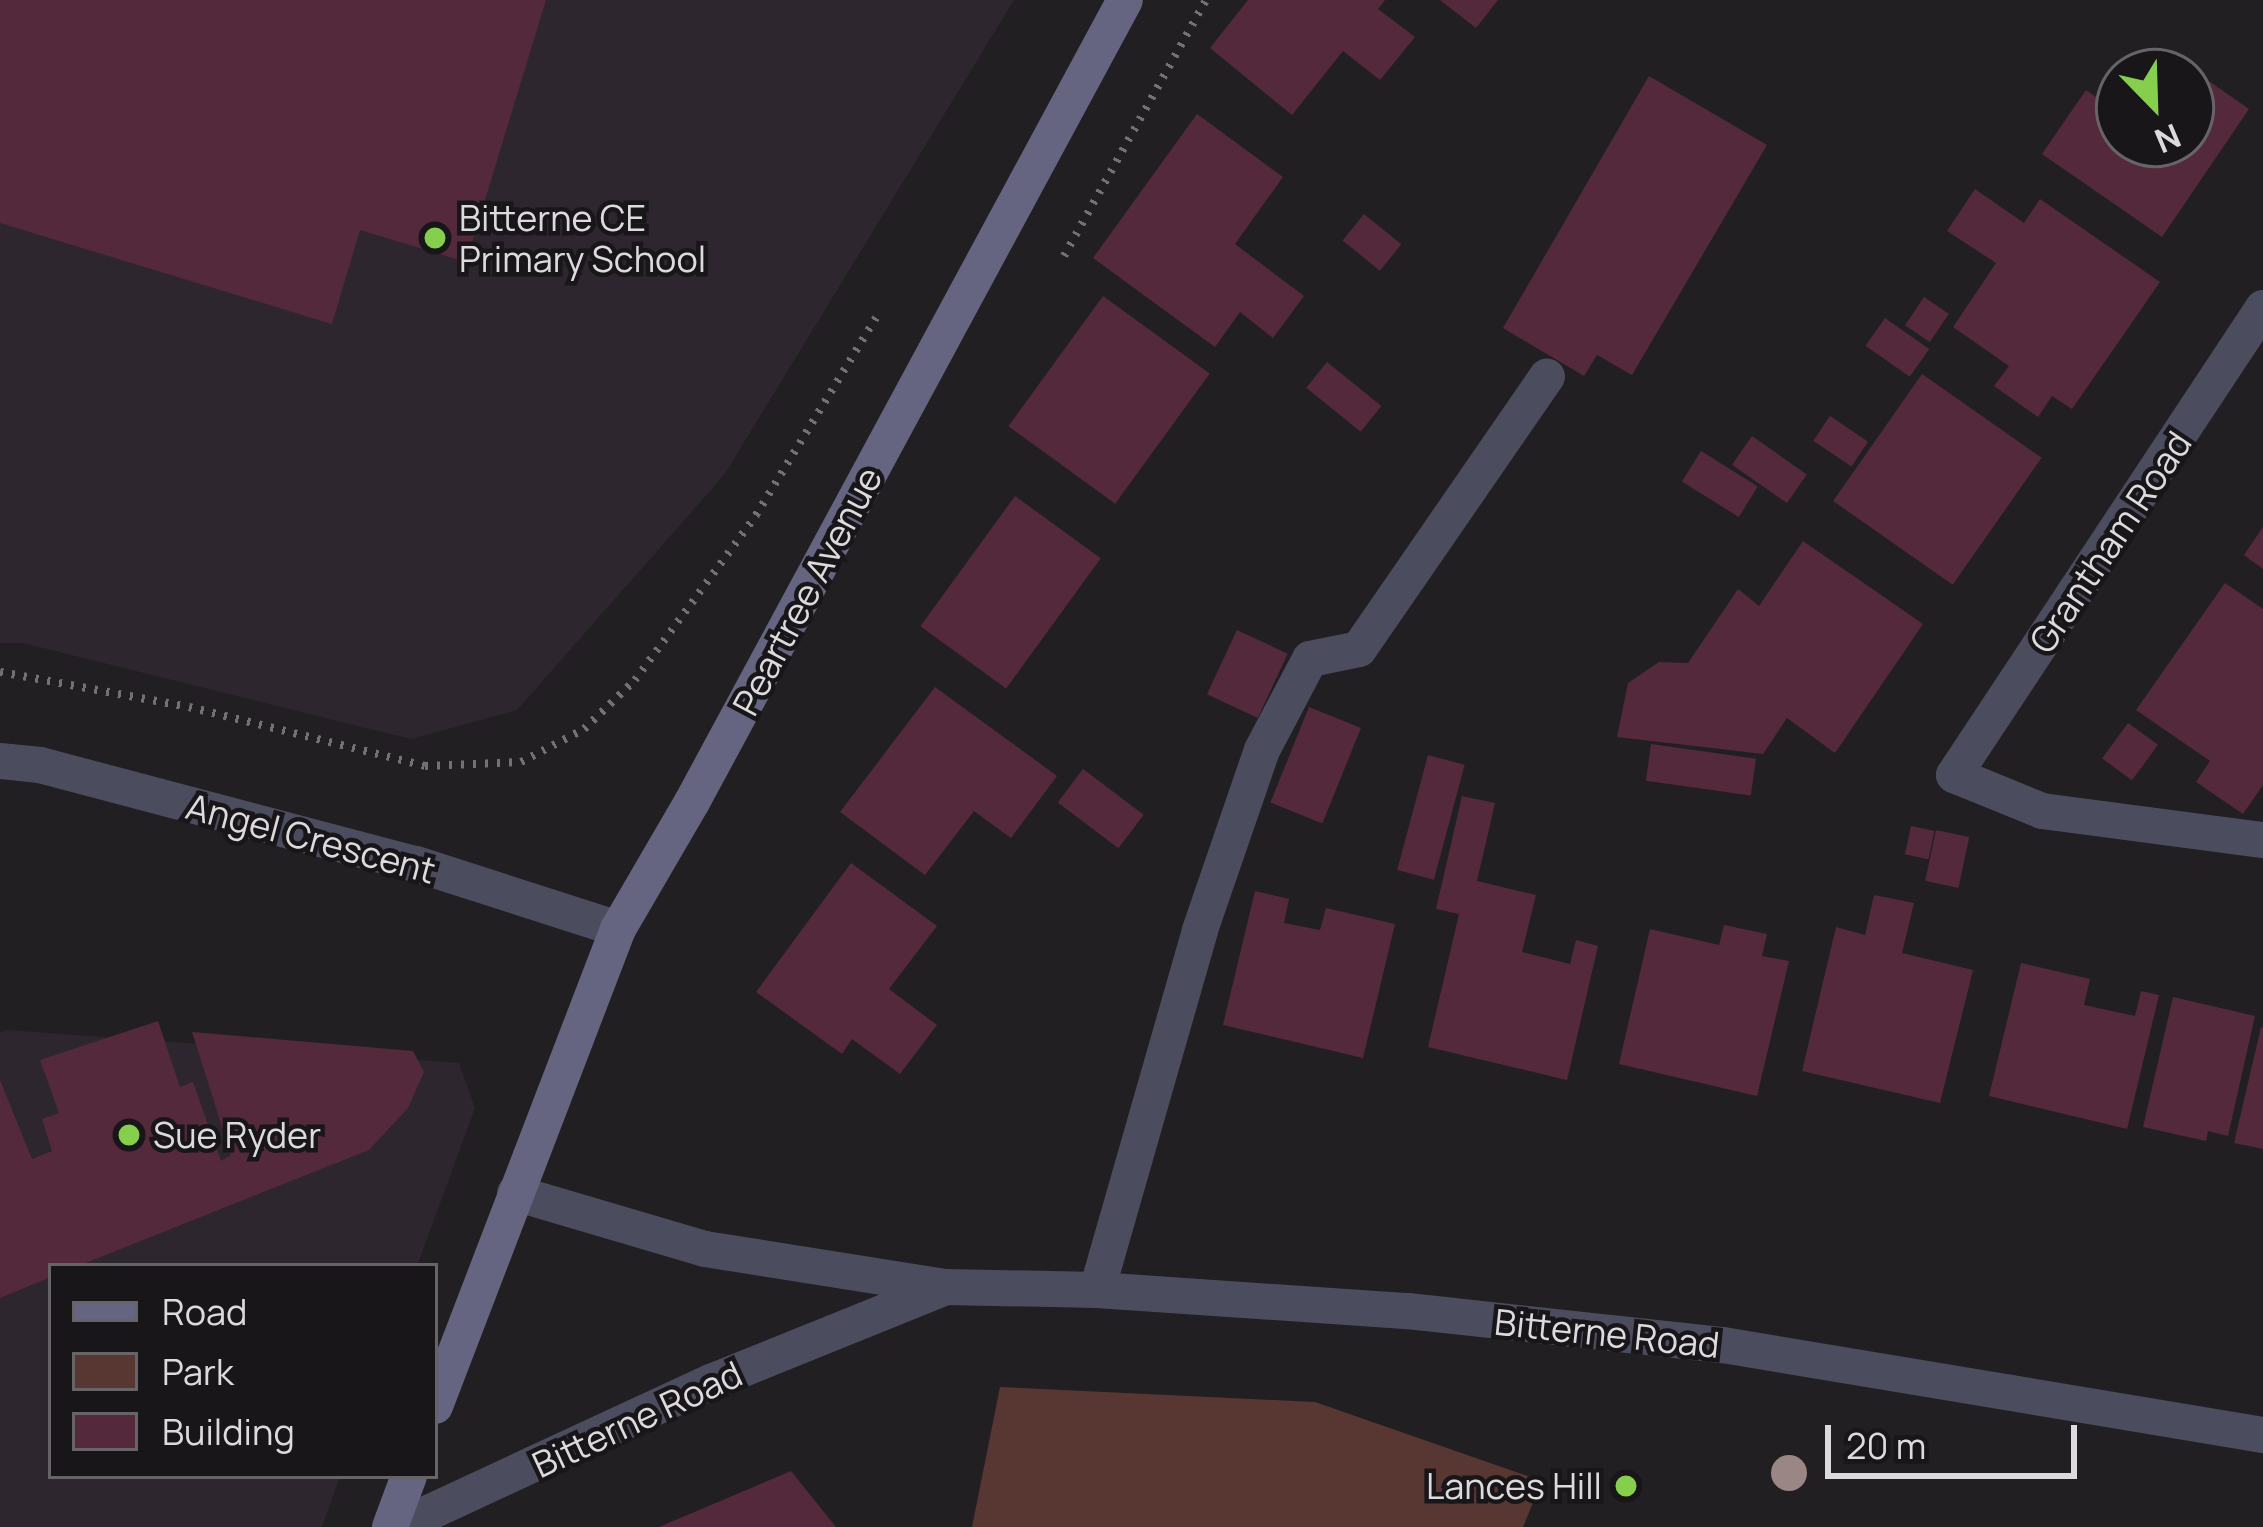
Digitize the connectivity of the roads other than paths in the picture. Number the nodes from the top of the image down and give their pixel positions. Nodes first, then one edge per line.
1 (1125, 0) edge
2 (2263, 308) edge
3 (1547, 376) dead end
4 (0, 761) edge
5 (2263, 840) edge
6 (618, 929) junction
7 (515, 1193) junction
8 (945, 1287) junction
9 (1096, 1290) junction
10 (438, 1398) edge
11 (2263, 1435) edge
12 (408, 1479) edge
13 (394, 1527) edge

1 - 6 street, Peartree Avenue
2 - 5 street, Grantham Road
3 - 9 street
4 - 6 street, Angel Crescent
6 - 7 street, Peartree Avenue
7 - 8 street, Bitterne Road
7 - 10 street, Peartree Avenue
8 - 9 street, Bitterne Road
8 - 13 street, Bitterne Road
9 - 11 street, Bitterne Road
12 - 13 street

